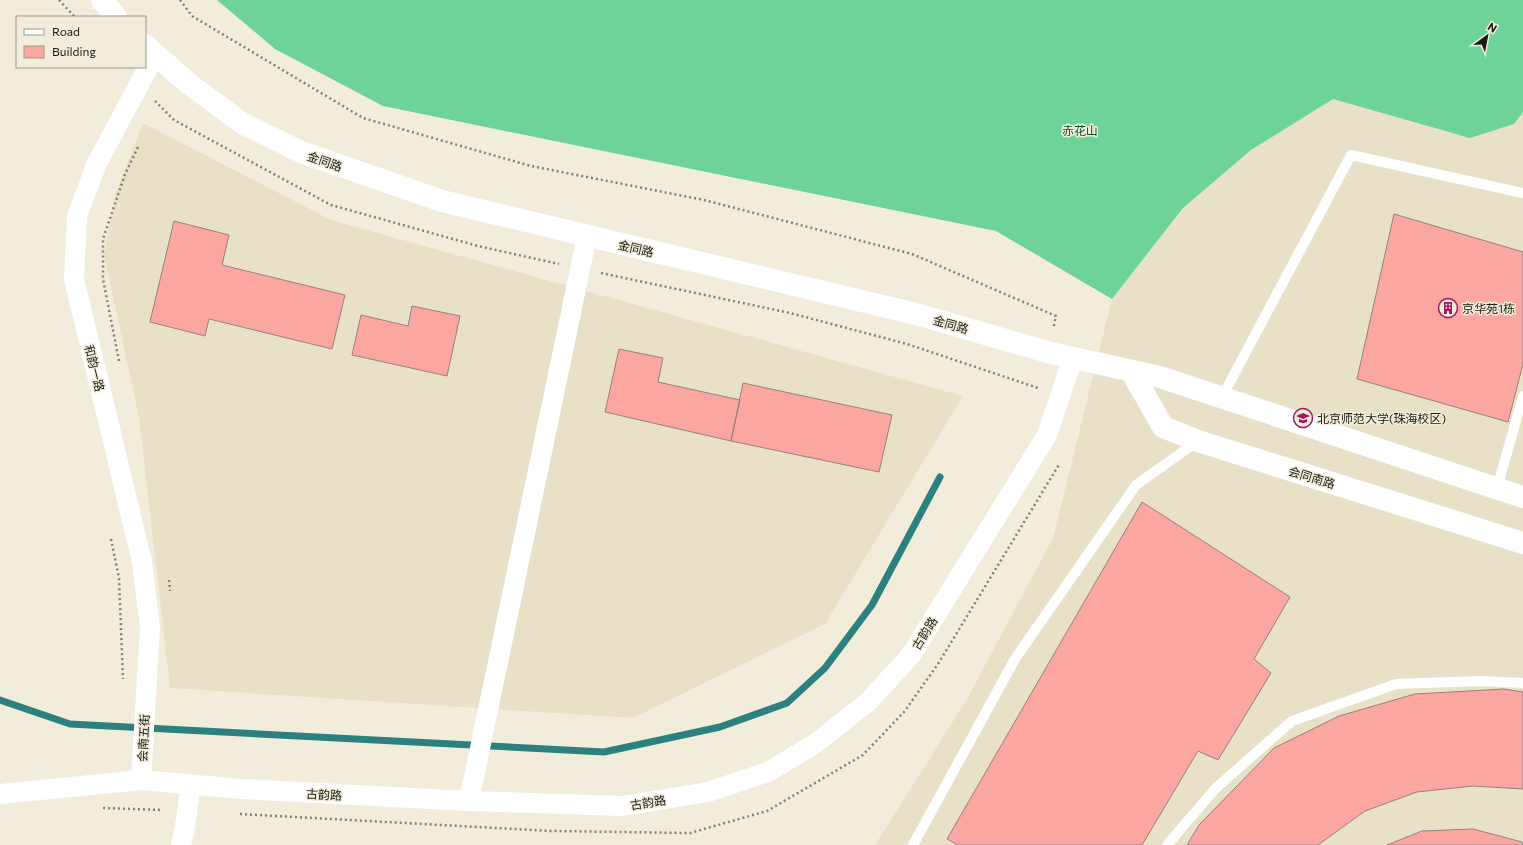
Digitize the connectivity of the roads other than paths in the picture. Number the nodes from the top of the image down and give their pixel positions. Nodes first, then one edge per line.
1 (102, 0) edge
2 (115, 16) edge
3 (150, 50) edge
4 (142, 68) edge
5 (1523, 193) edge
6 (587, 236) junction
7 (1073, 358) junction
8 (1131, 371) junction
9 (1523, 396) edge
10 (1222, 397) junction
11 (1198, 441) junction
12 (1497, 488) junction
13 (1523, 497) edge
14 (1523, 544) edge
15 (1523, 683) edge
16 (146, 696) joint
17 (141, 780) junction
18 (191, 785) junction
19 (0, 794) edge
20 (469, 801) junction
21 (181, 845) edge
22 (913, 845) edge
23 (1167, 845) edge

1 - 2 street
3 - 6 street, 金同路
4 - 16 street, 和韵一路
5 - 10 lane
6 - 7 street, 金同路
6 - 20 street
7 - 8 street, 金同路
7 - 20 street, 古韵路
8 - 10 street, 金同路
8 - 11 street, 会同南路
9 - 12 lane
10 - 12 street
11 - 14 street, 会同南路
11 - 22 lane
12 - 13 street
15 - 23 lane
16 - 17 street, 会南五街
17 - 18 street, 古韵路
17 - 19 street, 古韵路
18 - 20 street, 古韵路
18 - 21 street

